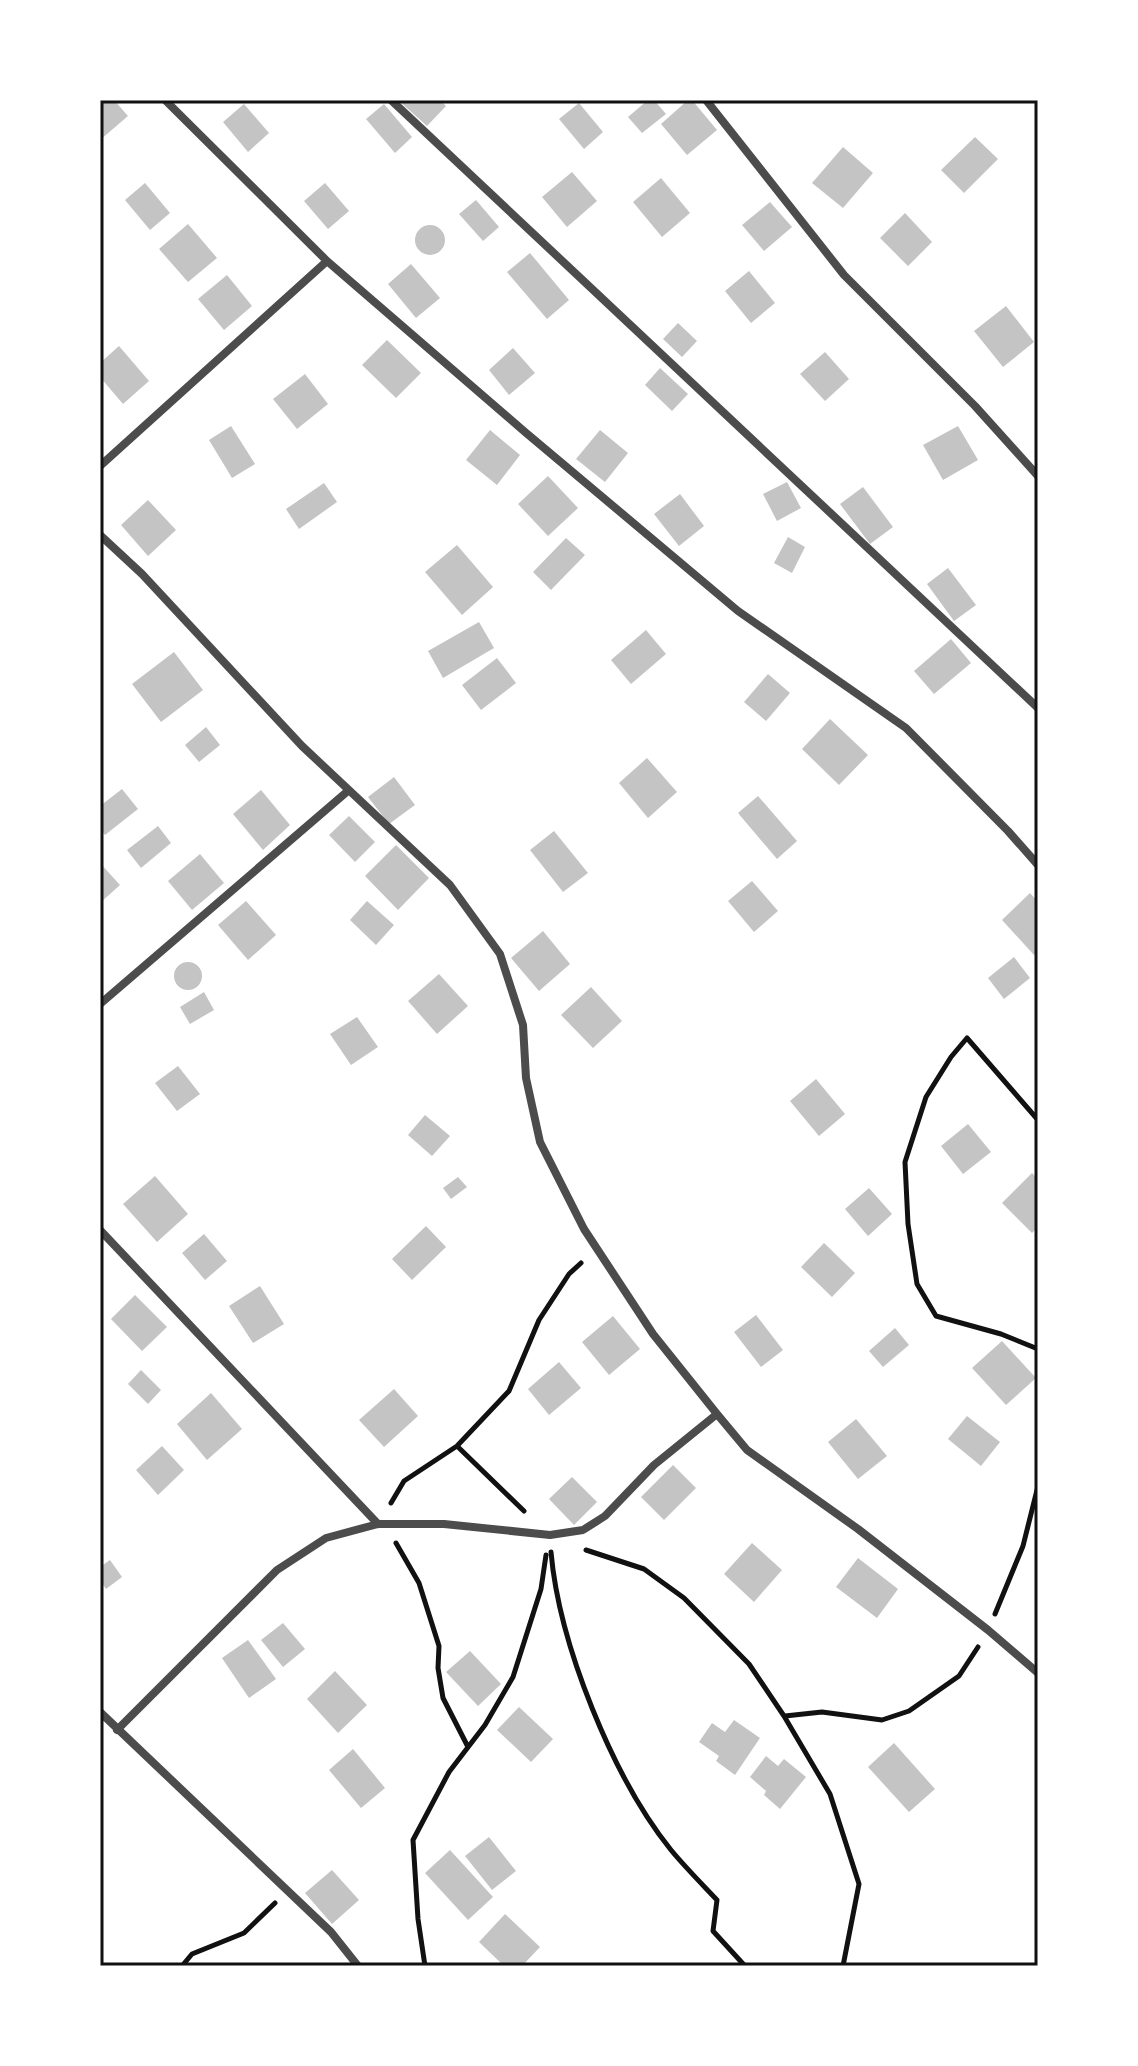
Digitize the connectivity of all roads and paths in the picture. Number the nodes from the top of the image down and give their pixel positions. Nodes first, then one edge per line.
1 (165, 100) edge
2 (391, 100) edge
3 (706, 100) edge
4 (327, 261) junction
5 (100, 466) edge
6 (1038, 476) edge
7 (100, 535) edge
8 (1038, 708) edge
9 (349, 790) junction
10 (1038, 865) edge
11 (100, 1004) edge
12 (1038, 1120) edge
13 (100, 1230) edge
14 (597, 1248) junction
15 (1038, 1349) edge
16 (717, 1414) junction
17 (457, 1446) junction
18 (1038, 1486) edge
19 (378, 1524) junction
20 (550, 1535) junction
21 (988, 1630) junction
22 (1038, 1673) edge
23 (100, 1712) edge
24 (784, 1716) junction
25 (117, 1730) junction
26 (468, 1747) junction
27 (287, 1891) junction
28 (182, 1966) edge
29 (358, 1966) edge
30 (425, 1966) edge
31 (745, 1966) edge
32 (843, 1966) edge

1 - 4 street
2 - 8 street
3 - 6 street
4 - 5 street
4 - 10 street
7 - 9 street
9 - 11 street
9 - 14 street
12 - 15 path
13 - 19 street
14 - 16 street
14 - 17 path
16 - 20 street
16 - 21 street
17 - 19 path
17 - 20 path
18 - 21 path
19 - 20 street
19 - 25 street
19 - 26 path
20 - 24 path
20 - 26 path
20 - 31 path
21 - 22 street
21 - 24 path
23 - 25 street
24 - 32 path
25 - 27 street
26 - 30 path
27 - 28 path
27 - 29 street

